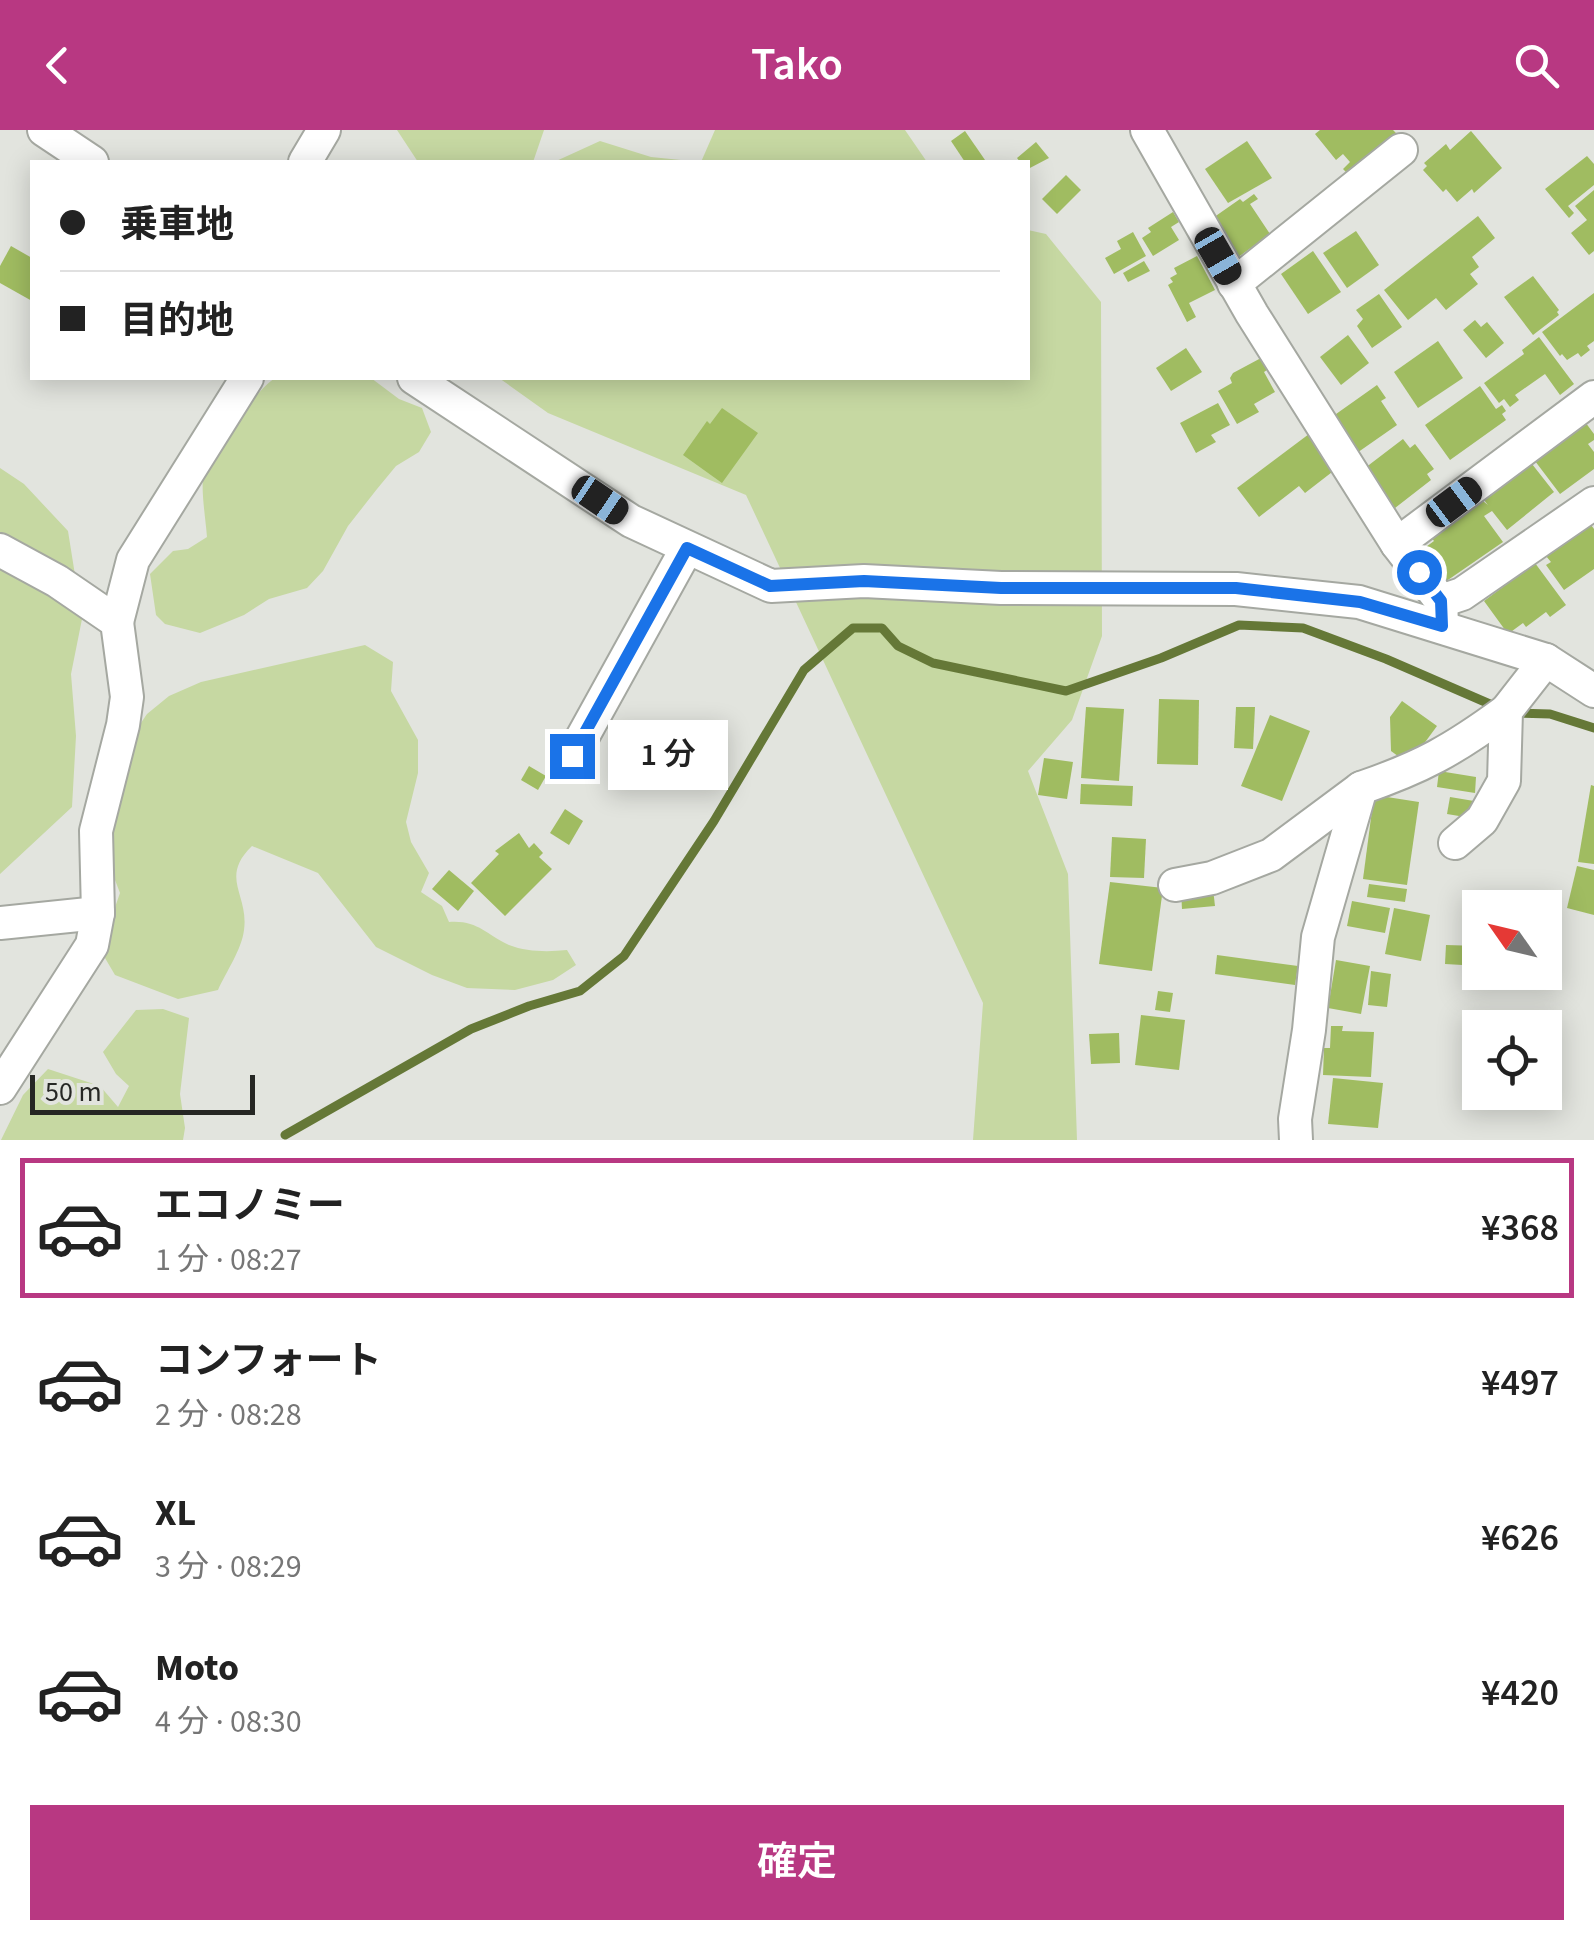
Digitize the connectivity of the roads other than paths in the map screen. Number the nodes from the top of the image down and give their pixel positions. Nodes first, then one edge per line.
1 (44, 130) edge
2 (324, 130) edge
3 (1147, 130) edge
4 (1402, 150) dead end
5 (89, 160) edge
6 (306, 160) edge
7 (1234, 284) junction
8 (246, 380) edge
9 (417, 380) edge
10 (1594, 397) edge
11 (1594, 503) edge
12 (1397, 544) junction
13 (687, 548) junction
14 (0, 550) edge
15 (1441, 613) junction
16 (117, 622) junction
17 (1546, 660) junction
18 (1594, 691) edge
19 (1506, 711) junction
20 (572, 756) dead end
21 (1360, 788) junction
22 (1454, 843) dead end
23 (1175, 885) dead end
24 (98, 913) junction
25 (0, 923) edge
26 (0, 1088) edge
27 (1296, 1140) edge

1 - 5 street
2 - 6 street
3 - 7 street
4 - 7 street
7 - 12 street
8 - 16 street
9 - 13 street
10 - 12 street
11 - 15 street
12 - 15 street
13 - 15 street
13 - 20 street
14 - 16 street
15 - 17 street
16 - 24 street
17 - 18 street
17 - 19 street
19 - 21 street
19 - 22 street
21 - 23 street
21 - 27 street
24 - 25 street
24 - 26 street

